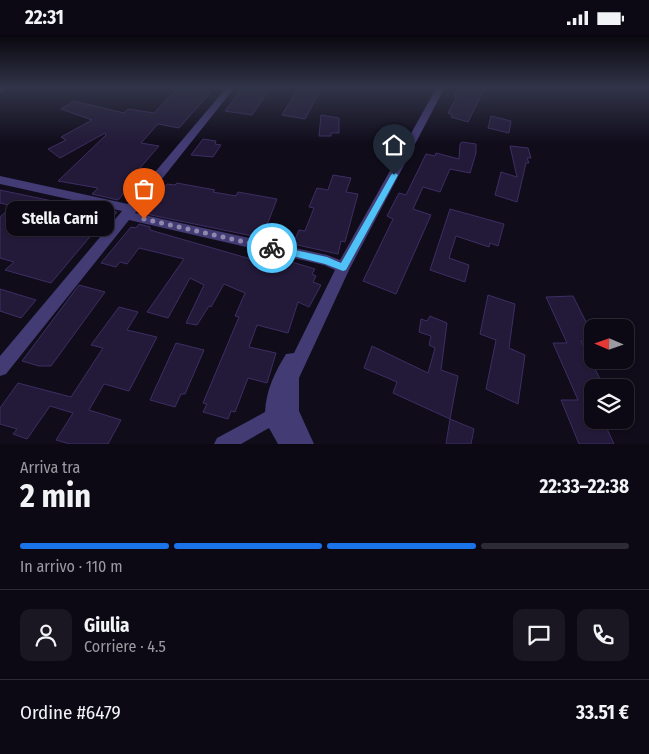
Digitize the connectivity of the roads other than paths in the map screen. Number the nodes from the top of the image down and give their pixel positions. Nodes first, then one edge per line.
1 (215, 106) edge
2 (431, 106) edge
3 (0, 180) edge
4 (129, 212) junction
5 (343, 268) junction
6 (0, 368) edge
7 (281, 414) junction
8 (223, 444) edge
9 (288, 444) edge
10 (305, 444) edge

1 - 4 street
2 - 5 street
3 - 4 street
4 - 5 street
4 - 6 street
5 - 7 street
7 - 8 street
7 - 9 street
7 - 10 street

